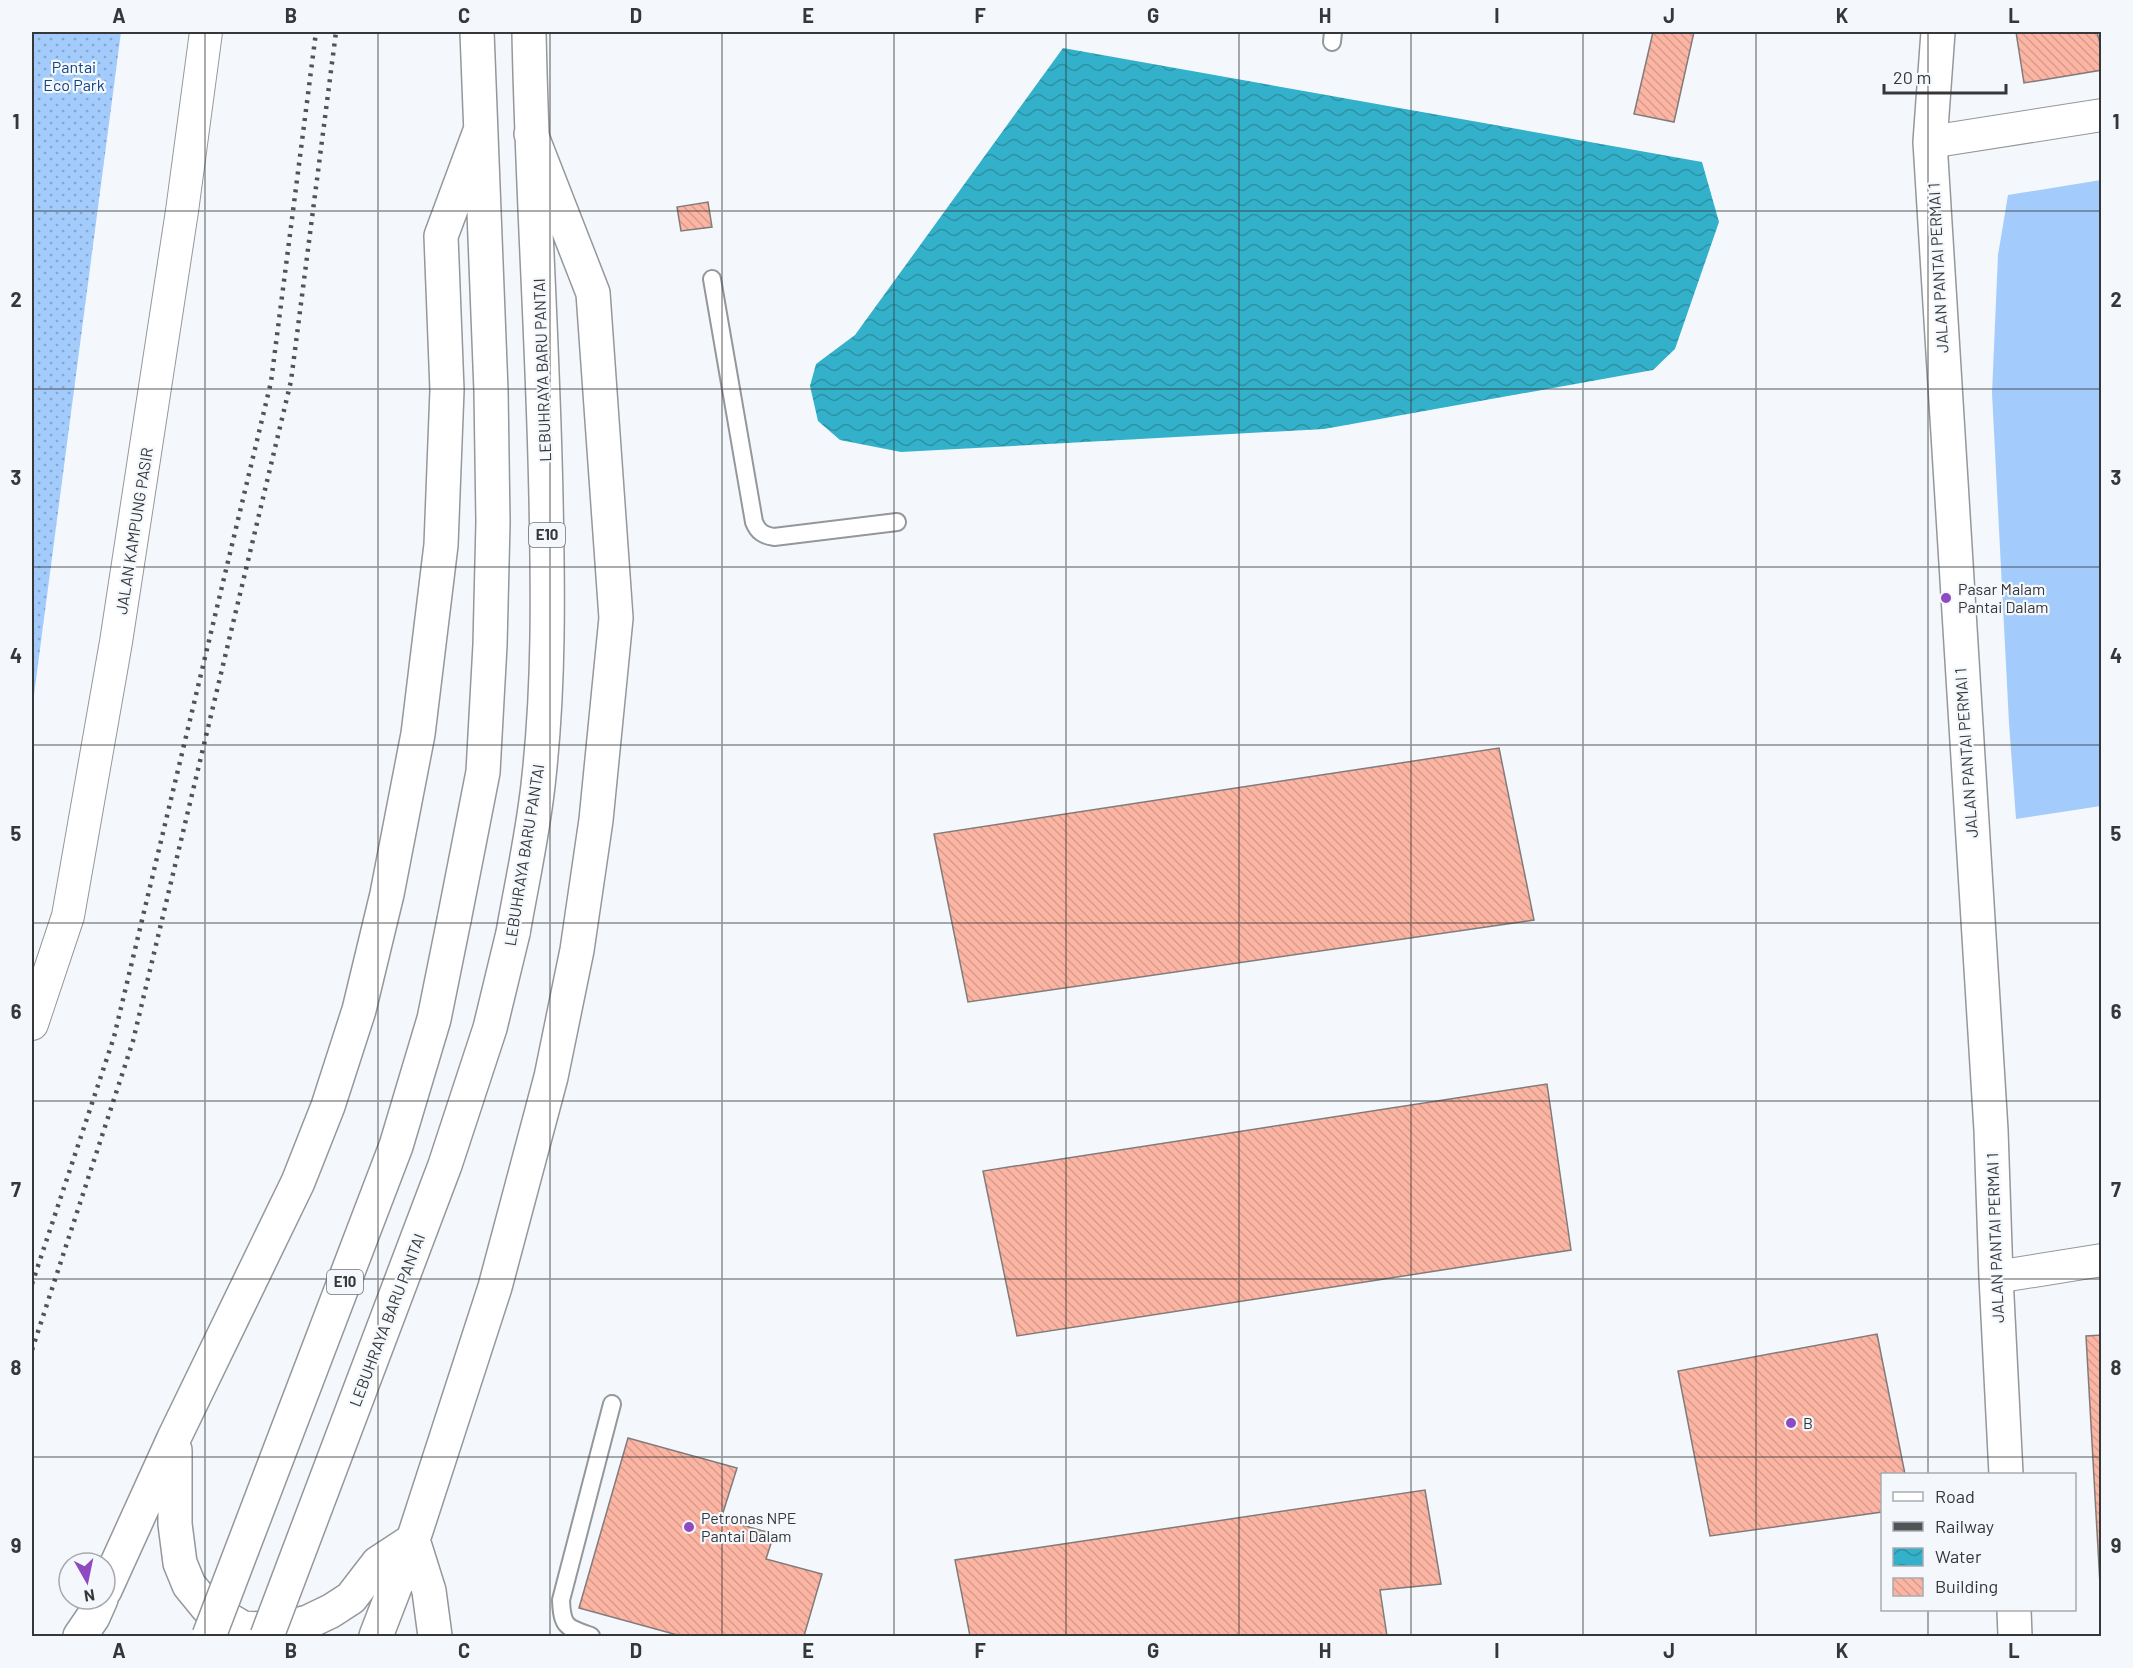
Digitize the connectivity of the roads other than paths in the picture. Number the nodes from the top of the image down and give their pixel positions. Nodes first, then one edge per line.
1 (206, 32) edge
2 (477, 32) edge
3 (528, 32) edge
4 (1938, 32) edge
5 (2102, 115) edge
6 (480, 131) junction
7 (531, 134) junction
8 (1930, 142) junction
9 (712, 279) dead end
10 (897, 522) dead end
11 (32, 1023) edge
12 (2102, 1260) edge
13 (1996, 1277) junction
14 (612, 1404) dead end
15 (174, 1438) junction
16 (2006, 1473) edge
17 (413, 1540) junction
18 (117, 1564) edge
19 (96, 1611) edge
20 (2013, 1611) edge
21 (80, 1636) edge
22 (209, 1636) edge
23 (267, 1636) edge
24 (376, 1636) edge
25 (435, 1636) edge
26 (591, 1636) edge
27 (2015, 1636) edge

1 - 11 street, JALAN KAMPUNG PASIR
2 - 6 main road, E10
3 - 7 main road, LEBUHRAYA BARU PANTAI / E10
4 - 8 main road, JALAN PANTAI PERMAI 1
5 - 8 street
6 - 15 main road
6 - 22 main road, E10, bridge
7 - 17 main road
7 - 23 main road, LEBUHRAYA BARU PANTAI / E10, bridge
8 - 13 main road, JALAN PANTAI PERMAI 1
9 - 10 lane
12 - 13 street
13 - 16 main road, JALAN PANTAI PERMAI 1
14 - 26 lane
15 - 17 main road
15 - 18 main road
17 - 24 main road
17 - 25 main road
19 - 21 main road
20 - 27 main road

